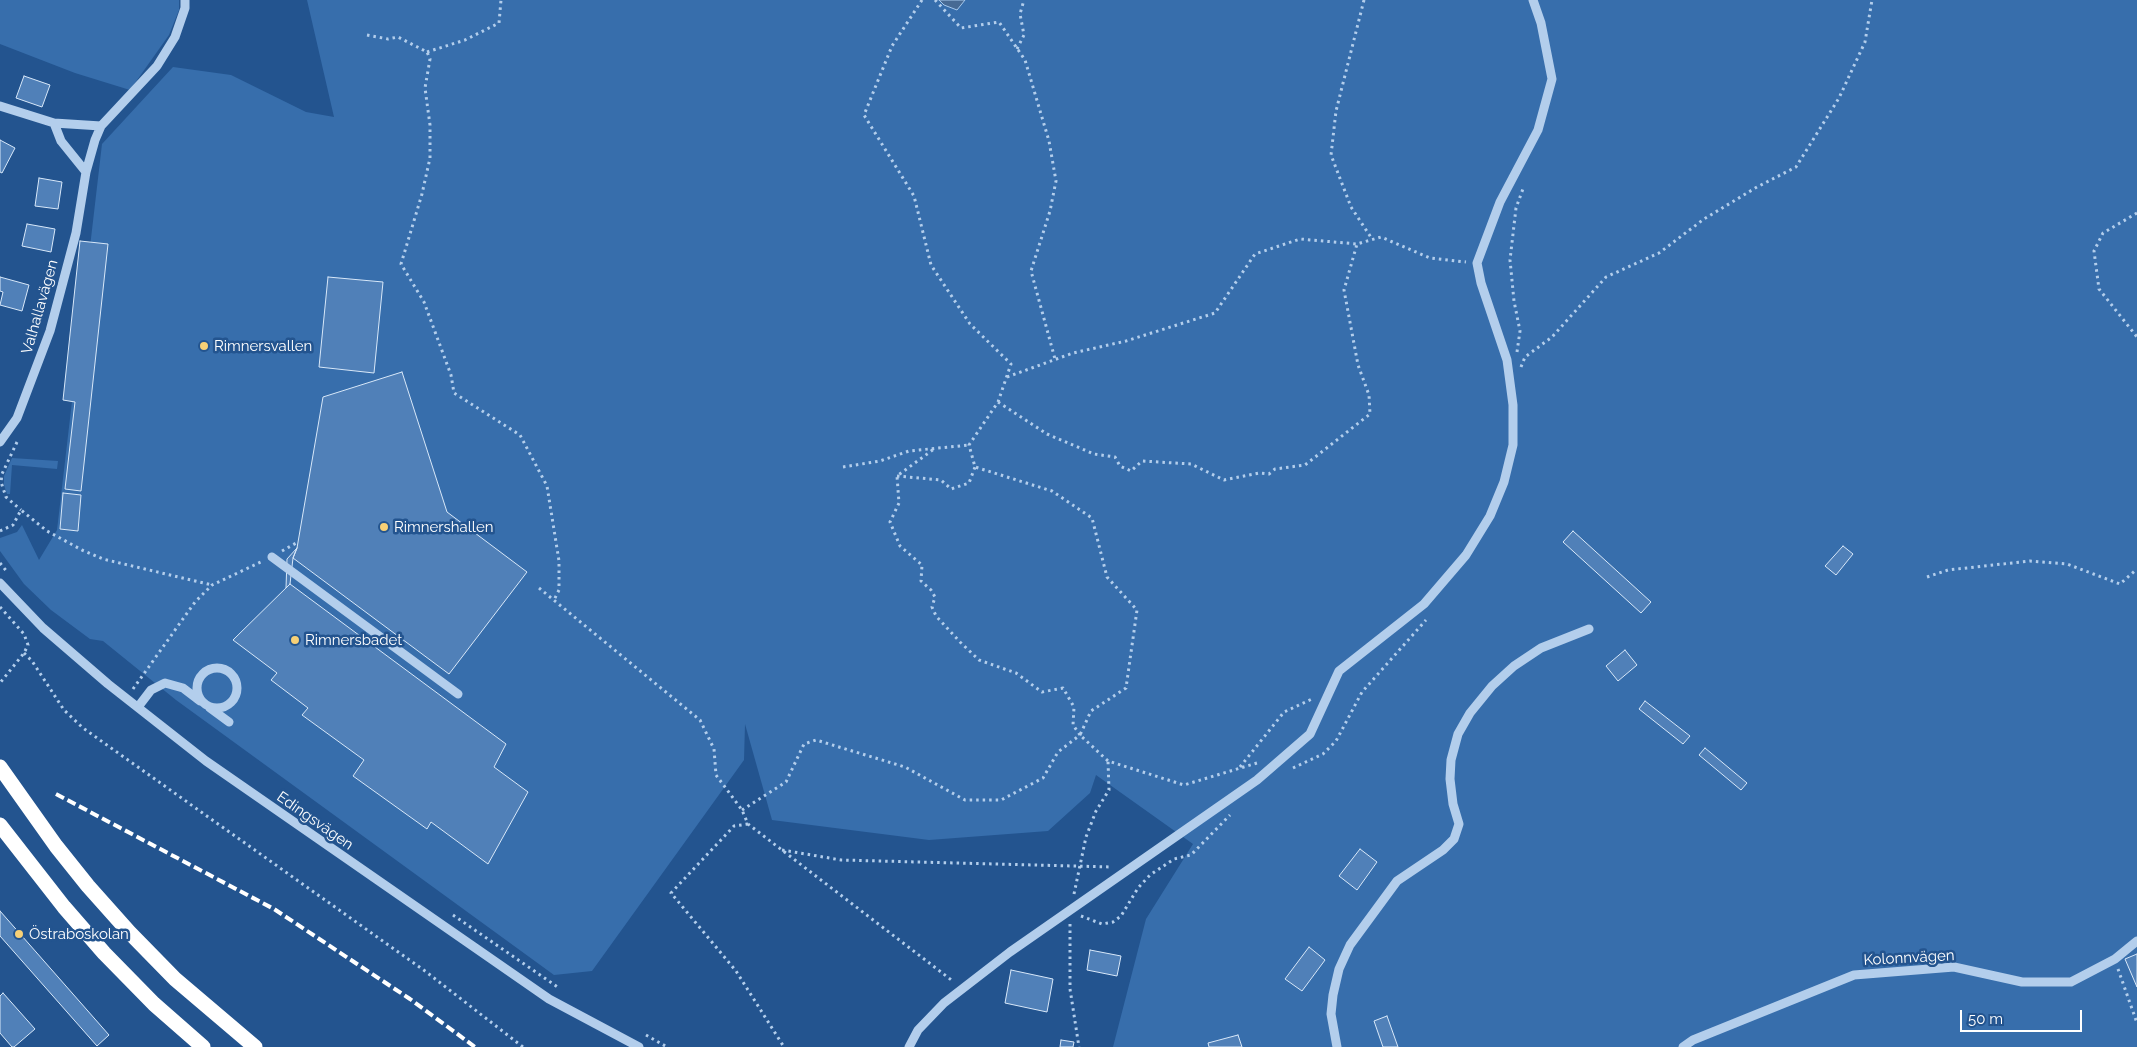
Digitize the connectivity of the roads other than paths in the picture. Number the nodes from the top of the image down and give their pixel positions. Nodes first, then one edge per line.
1 (185, 0) edge
2 (1533, 0) edge
3 (0, 106) edge
4 (54, 123) junction
5 (101, 126) junction
6 (86, 172) junction
7 (0, 442) edge
8 (272, 557) road end
9 (0, 583) edge
10 (1590, 630) dead end
11 (458, 694) dead end
12 (205, 704) junction
13 (138, 707) junction
14 (229, 722) dead end
15 (0, 766) edge
16 (0, 825) edge
17 (2137, 941) edge
18 (202, 1047) edge
19 (255, 1047) edge
20 (639, 1047) edge
21 (909, 1047) edge
22 (1337, 1047) edge
23 (1683, 1047) edge

1 - 5 street, Valhallavägen
2 - 21 street
3 - 4 street
4 - 5 street
4 - 6 street
5 - 6 street, Valhallavägen
6 - 7 street, Valhallavägen
8 - 11 street
9 - 13 street, Edingsvägen
10 - 22 street
12 - 12 street
12 - 13 street
12 - 14 street
13 - 20 street, Edingsvägen
15 - 19 highway
16 - 18 highway
17 - 23 street, Kolonnvägen

